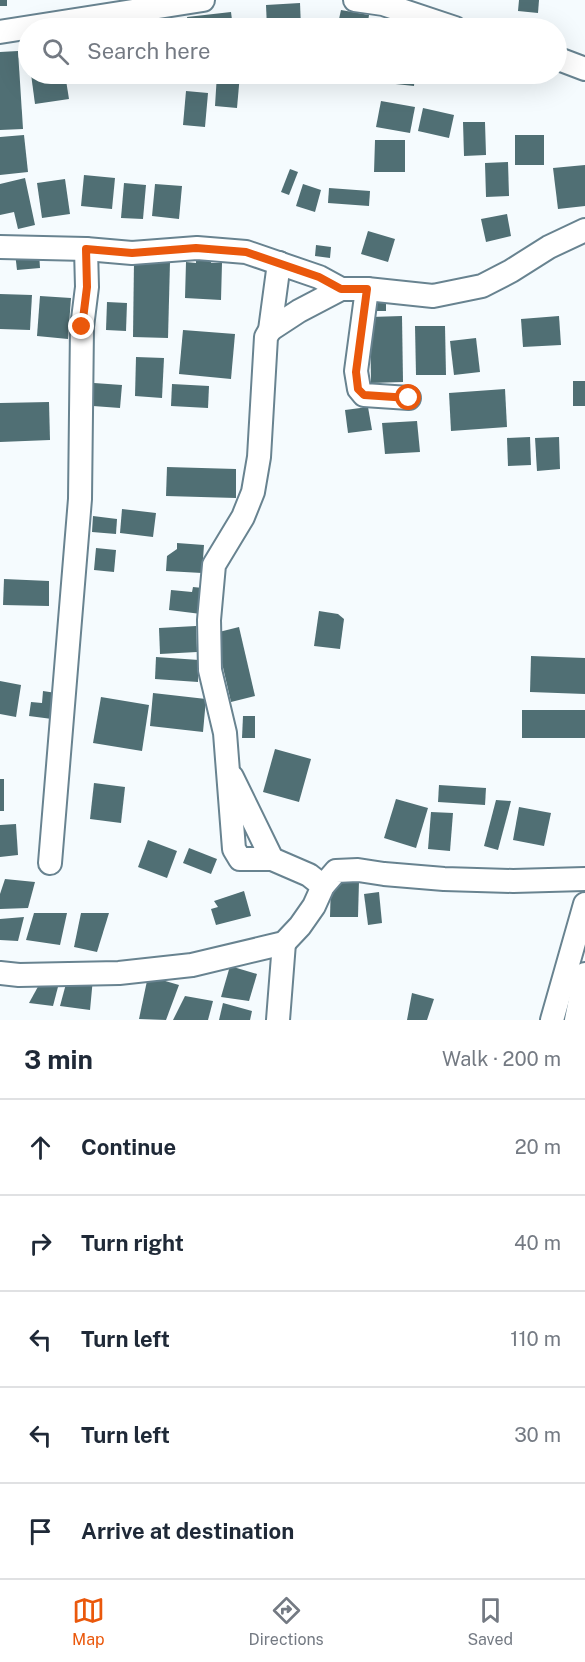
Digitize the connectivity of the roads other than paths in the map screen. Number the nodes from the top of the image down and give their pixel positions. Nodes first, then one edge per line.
1 (204, 0) edge
2 (355, 0) edge
3 (89, 18) edge
4 (425, 18) edge
5 (18, 29) edge
6 (0, 32) edge
7 (567, 62) edge
8 (585, 69) edge
9 (585, 230) edge
10 (0, 247) edge
11 (86, 249) junction
12 (279, 263) junction
13 (341, 289) junction
14 (367, 289) junction
15 (270, 330) junction
16 (409, 398) dead end
17 (50, 863) dead end
18 (585, 879) edge
19 (323, 886) junction
20 (585, 904) edge
21 (284, 943) junction
22 (0, 973) edge
23 (585, 974) edge
24 (278, 1020) edge
25 (552, 1020) edge
26 (576, 1020) edge

1 - 3 street
2 - 4 street
5 - 6 street
7 - 8 street
9 - 14 street
10 - 11 street
11 - 12 street
11 - 17 street
12 - 13 street
12 - 15 street
13 - 14 street
13 - 15 street
14 - 16 street
15 - 19 street
18 - 19 street
19 - 21 street
20 - 25 street
21 - 22 street
21 - 24 street
23 - 26 street

